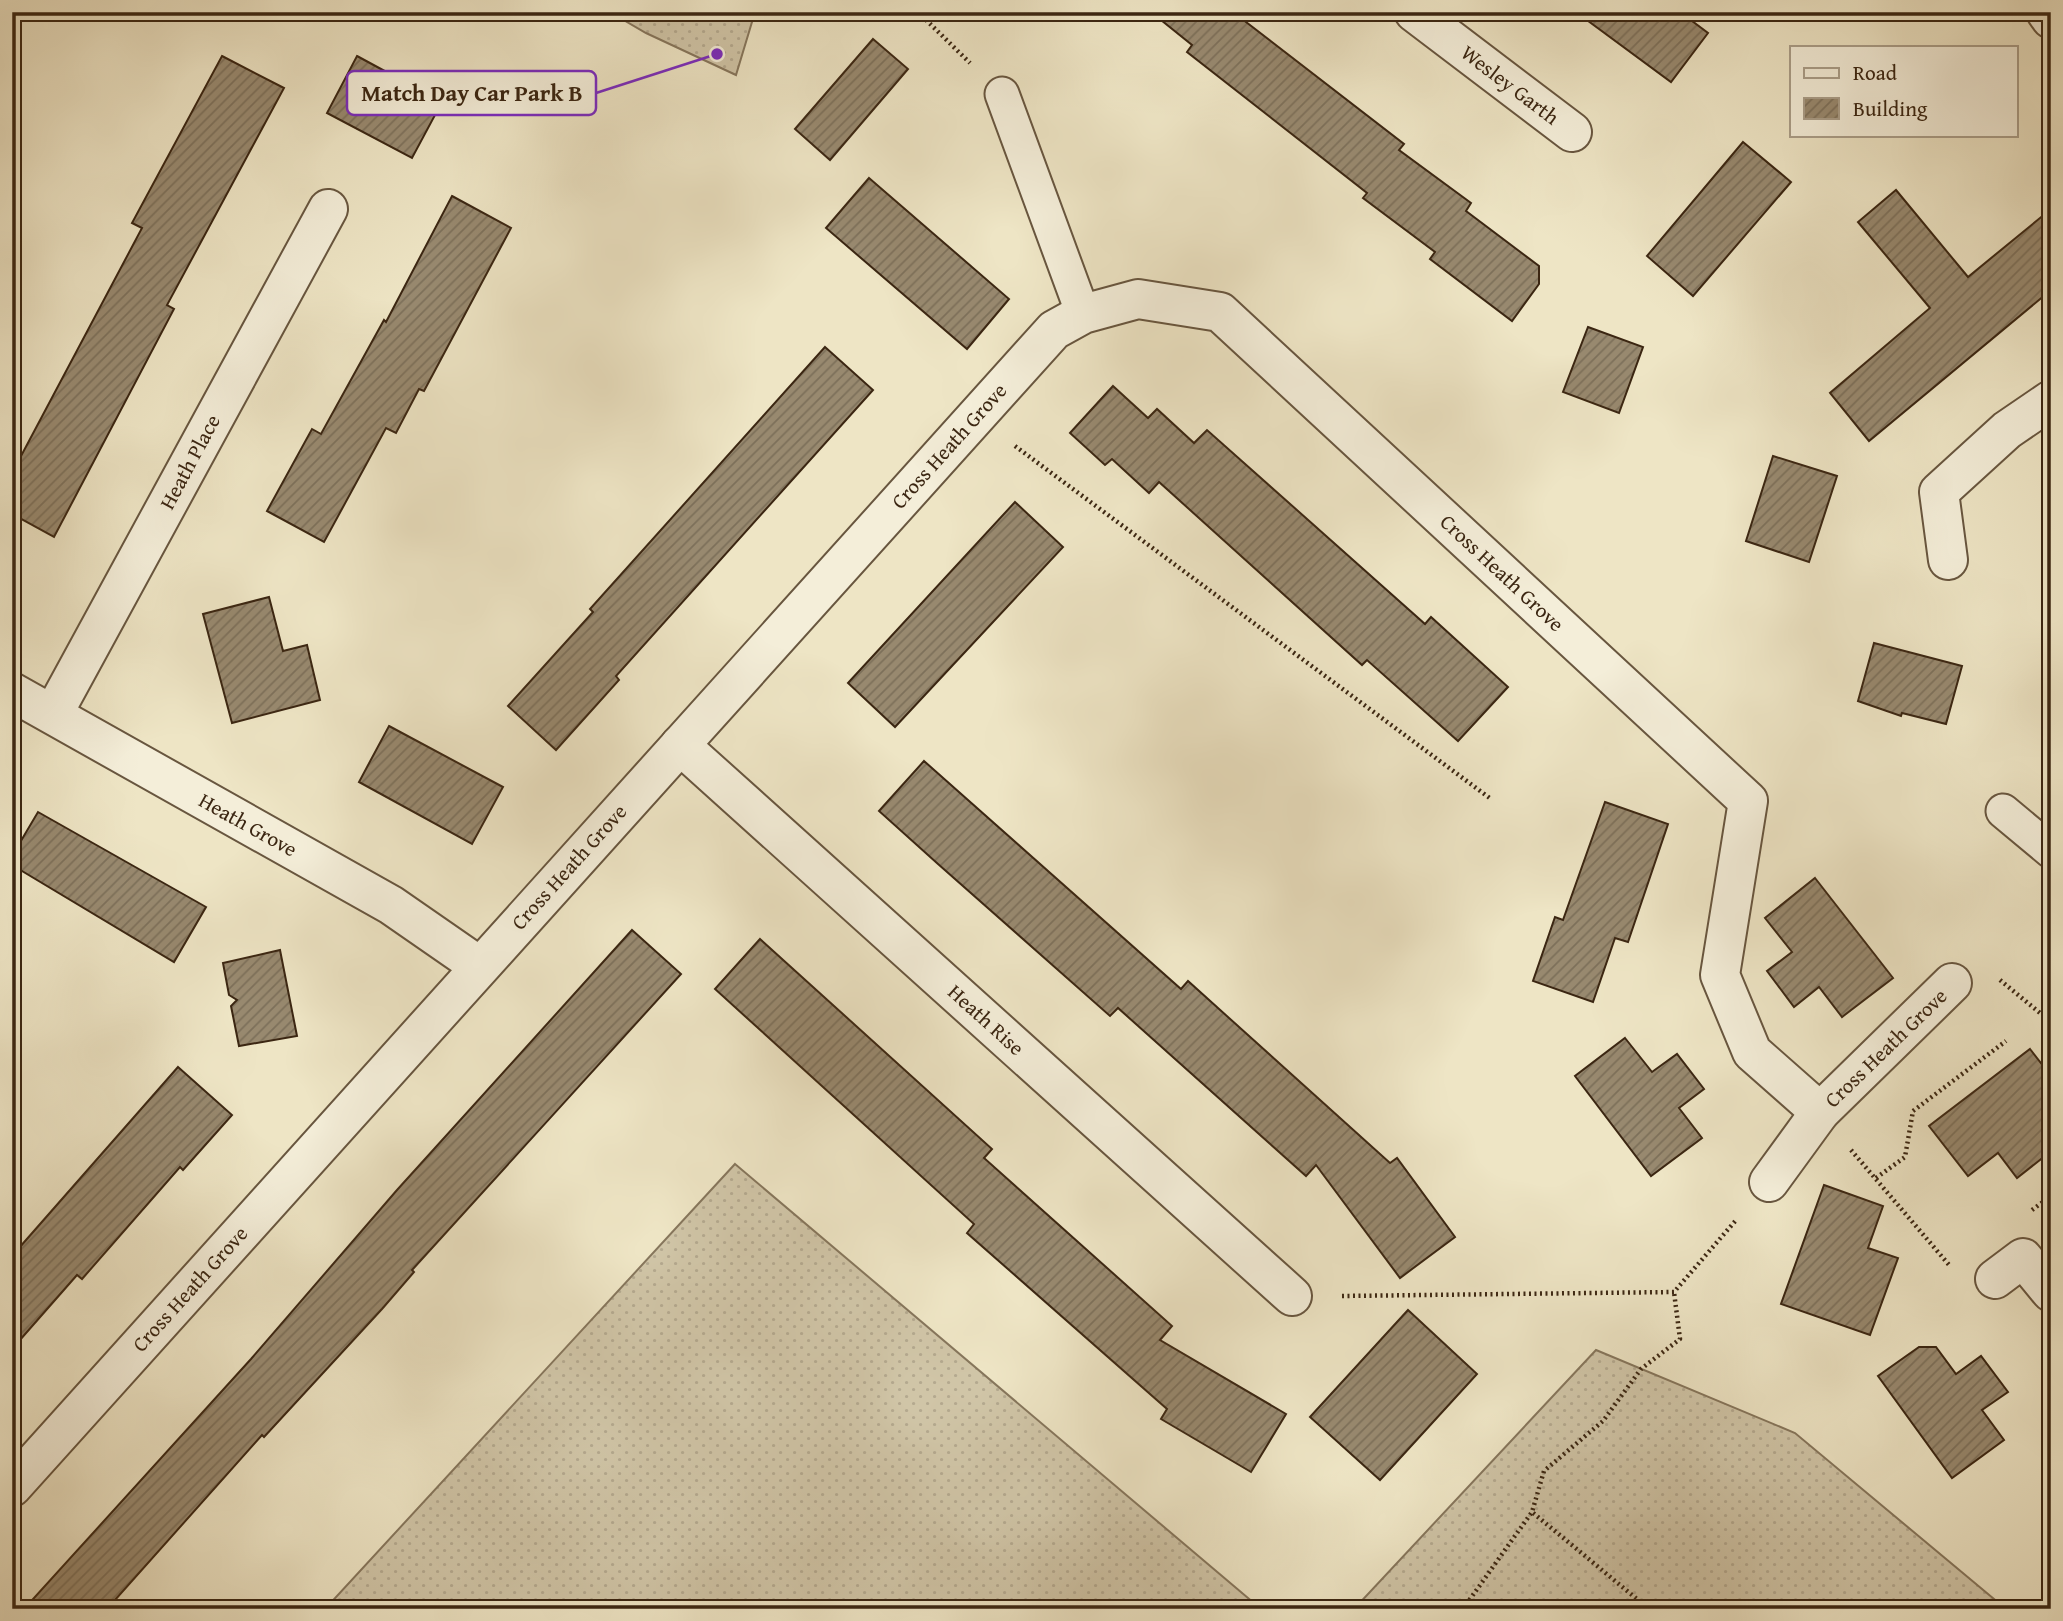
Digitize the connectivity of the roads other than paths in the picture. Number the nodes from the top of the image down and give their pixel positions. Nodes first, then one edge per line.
1 (1414, 12) edge
2 (2046, 12) edge
3 (2051, 19) edge
4 (1002, 94) road end
5 (1572, 132) dead end
6 (328, 209) dead end
7 (1083, 314) junction
8 (2051, 400) edge
9 (1948, 560) dead end
10 (12, 692) edge
11 (53, 715) junction
12 (680, 745) junction
13 (2003, 811) dead end
14 (2051, 851) edge
15 (479, 966) junction
16 (1952, 983) road end
17 (1820, 1112) junction
18 (1769, 1182) road end
19 (1995, 1279) dead end
20 (2051, 1292) edge
21 (1292, 1296) road end
22 (12, 1487) edge

1 - 5 street, Wesley Garth
2 - 3 street
4 - 7 lane
6 - 11 street, Heath Place
7 - 12 street, Cross Heath Grove
7 - 17 street, Cross Heath Grove
8 - 9 street
10 - 11 street, Heath Grove
11 - 15 street, Heath Grove
12 - 15 street, Cross Heath Grove
12 - 21 street, Heath Rise
13 - 14 lane
15 - 22 street, Cross Heath Grove
16 - 17 street, Cross Heath Grove
17 - 18 street, Cross Heath Grove
19 - 20 street

